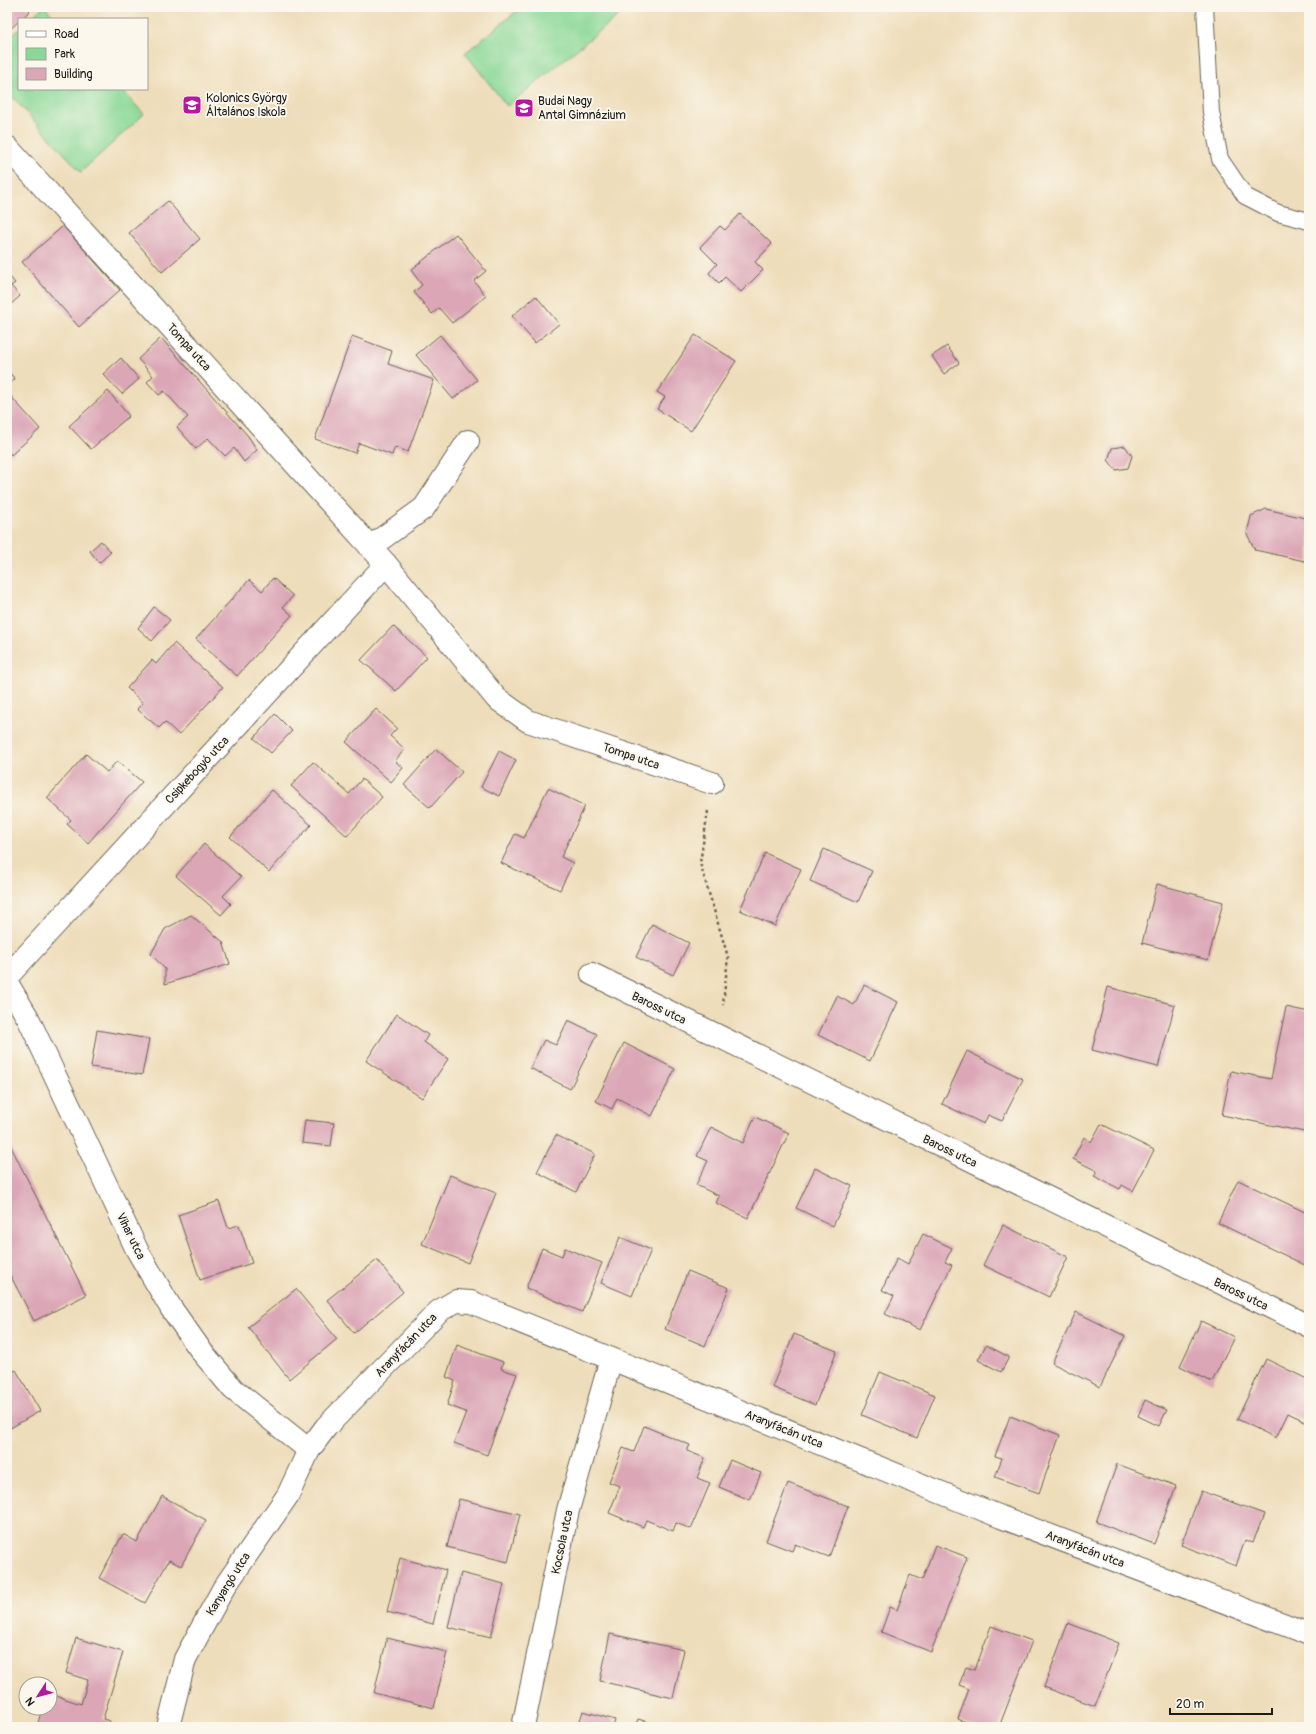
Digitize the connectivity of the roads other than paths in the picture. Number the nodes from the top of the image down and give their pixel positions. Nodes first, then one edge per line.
1 (1204, 7) edge
2 (7, 147) edge
3 (1309, 221) edge
4 (468, 441) dead end
5 (370, 547) junction
6 (386, 564) junction
7 (712, 783) road end
8 (592, 974) dead end
9 (7, 977) edge
10 (7, 983) edge
11 (1309, 1326) edge
12 (611, 1359) junction
13 (309, 1450) junction
14 (1309, 1634) edge
15 (168, 1727) edge
16 (523, 1727) edge

1 - 3 lane
2 - 5 street, Tompa utca
4 - 5 street
5 - 6 street, Tompa utca
6 - 7 street, Tompa utca
6 - 9 street, Csipkebogyó utca
8 - 11 street, Baross utca
10 - 13 street, Vihar utca
12 - 13 street, Aranyfácán utca
12 - 14 street, Aranyfácán utca
12 - 16 street, Kocsola utca
13 - 15 street, Kanyargó utca

